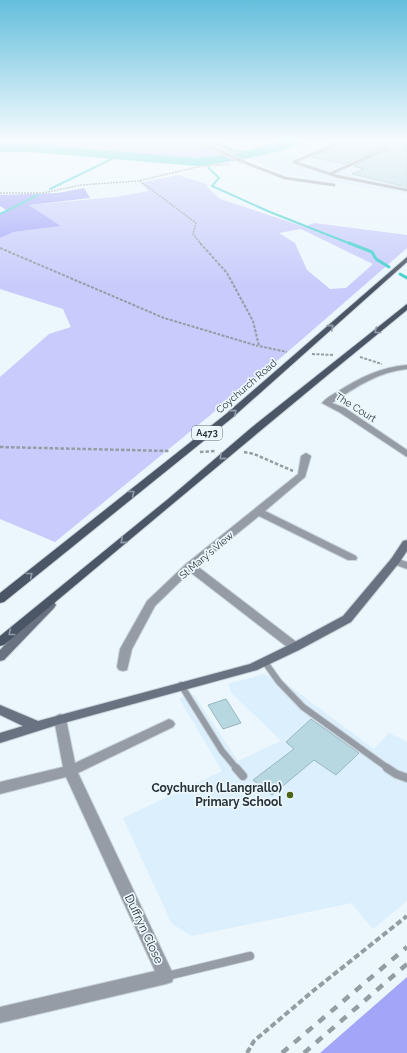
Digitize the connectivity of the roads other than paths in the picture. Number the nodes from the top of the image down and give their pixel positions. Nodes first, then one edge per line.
1 (407, 259) edge
2 (407, 306) edge
3 (407, 367) edge
4 (407, 454) edge
5 (306, 456) dead end
6 (258, 512) junction
7 (407, 544) edge
8 (352, 558) dead end
9 (395, 561) junction
10 (190, 566) junction
11 (407, 566) edge
12 (61, 593) junction
13 (0, 599) edge
14 (0, 642) edge
15 (295, 647) junction
16 (0, 657) edge
17 (264, 661) junction
18 (124, 668) dead end
19 (181, 686) junction
20 (0, 710) edge
21 (60, 719) junction
22 (169, 724) dead end
23 (36, 726) junction
24 (1, 737) edge
25 (70, 771) junction
26 (243, 776) dead end
27 (407, 778) edge
28 (0, 788) edge
29 (250, 956) dead end
30 (166, 976) junction
31 (0, 1015) edge

13 -> 1 main road, Coychurch Road / A473
2 -> 12 main road, A473
3 - 4 street, The Court
5 - 6 street, St Mary's View
6 - 8 street
6 - 10 street, St Mary's View
7 - 9 street
9 - 11 street
9 - 15 street
10 - 15 street
10 - 18 street, St Mary's View
12 -> 14 main road, A473
12 - 16 street
15 - 17 street
17 - 19 street
17 - 27 lane
19 - 21 street
19 - 26 lane
20 - 23 street
21 - 23 street
21 - 25 street, Duffryn Close
22 - 25 street
23 - 24 street
25 - 28 street
25 - 30 street, Duffryn Close
29 - 30 lane
30 - 31 street, Duffryn Close

